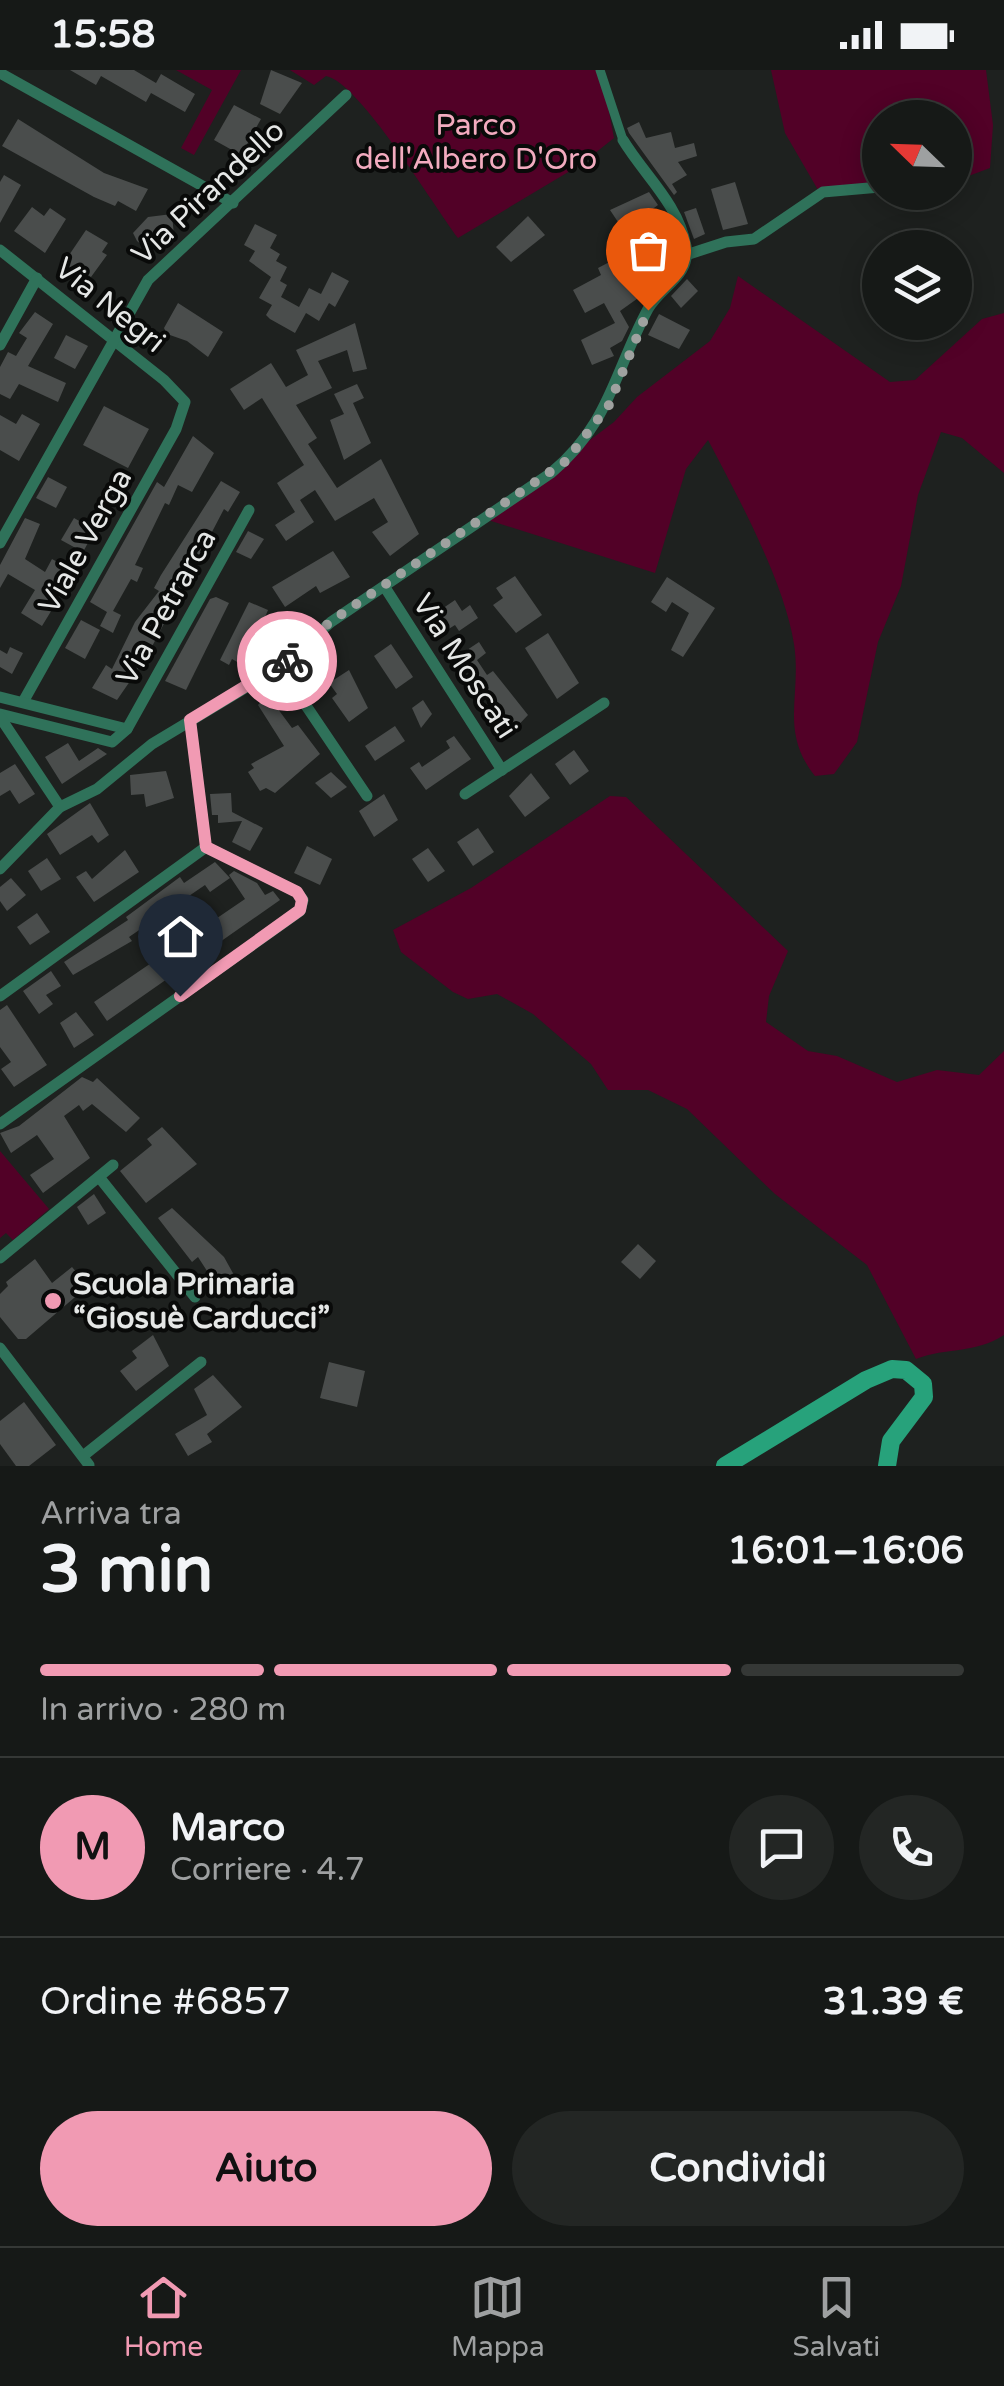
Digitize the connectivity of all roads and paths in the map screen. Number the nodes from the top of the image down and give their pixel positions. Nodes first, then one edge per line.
1 (600, 70) edge
2 (0, 73) edge
3 (346, 95) dead end
4 (623, 140) joint
5 (862, 189) edge
6 (233, 204) junction
7 (0, 250) edge
8 (686, 254) junction
9 (37, 278) junction
10 (114, 341) junction
11 (0, 346) edge
12 (185, 402) joint
13 (249, 510) dead end
14 (0, 543) edge
15 (386, 589) junction
16 (280, 667) junction
17 (0, 696) edge
18 (23, 702) junction
19 (604, 704) dead end
20 (0, 715) edge
21 (190, 720) junction
22 (128, 729) junction
23 (502, 770) junction
24 (465, 794) dead end
25 (367, 796) dead end
26 (60, 807) junction
27 (206, 847) junction
28 (0, 868) edge
29 (0, 996) edge
30 (0, 1124) edge
31 (112, 1165) dead end
32 (99, 1177) junction
33 (0, 1258) edge
34 (195, 1297) dead end
35 (0, 1348) edge
36 (200, 1362) dead end
37 (86, 1461) edge
38 (724, 1466) edge
39 (888, 1466) edge

1 - 4 street
2 - 6 street
3 - 6 street, Via Pirandello
4 - 8 street
5 - 8 street
6 - 10 street, Via Pirandello
7 - 9 street, Via Negri
8 - 15 street
9 - 10 street, Via Negri
9 - 11 street
10 - 12 street, Via Negri
10 - 14 street, Via Pirandello
12 - 18 street, Viale Verga
13 - 22 street, Via Petrarca
15 - 16 street
15 - 23 street, Via Moscati
16 - 21 street
16 - 25 street
17 - 18 street
18 - 22 street
19 - 23 street, Via Moscati
20 - 22 street
20 - 26 street
21 - 26 street
21 - 27 street
23 - 24 street, Via Moscati
26 - 28 street
27 - 29 street
27 - 30 street
31 - 32 street
32 - 33 street
32 - 34 street
35 - 37 street
36 - 37 street
38 - 39 main road

